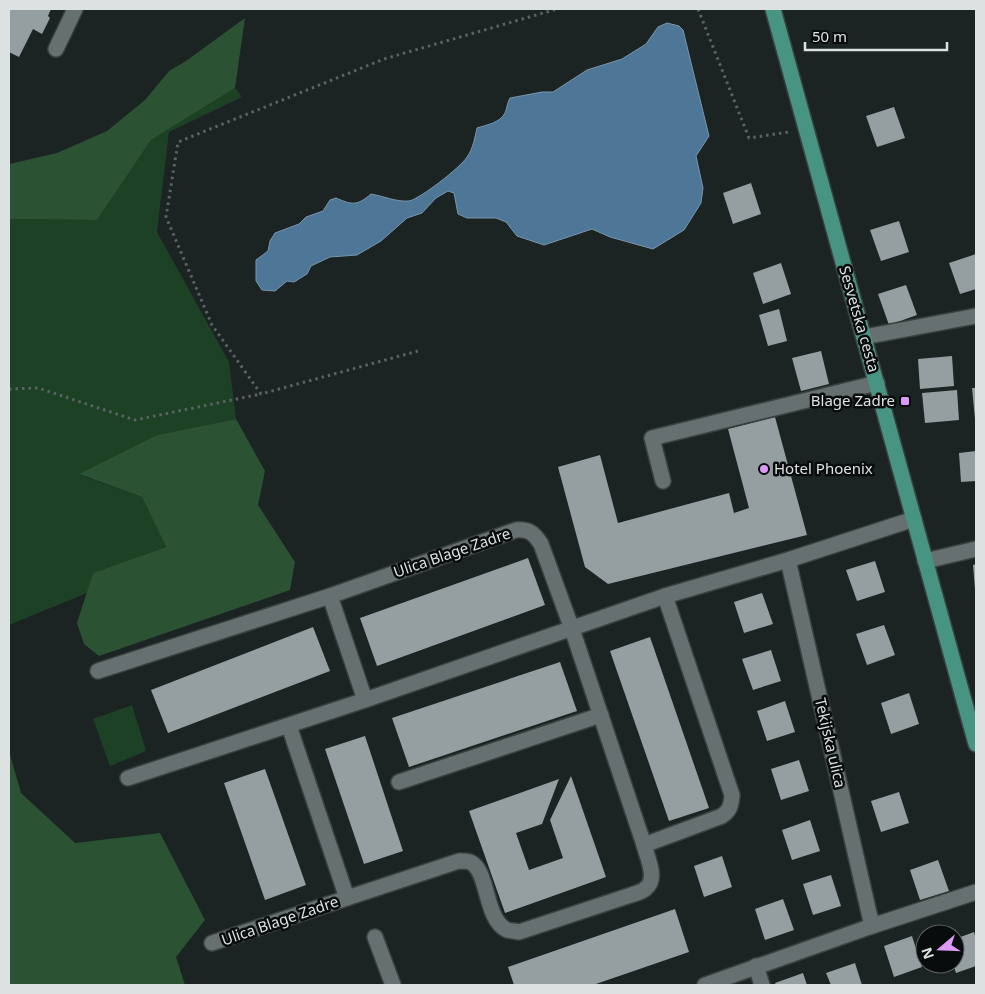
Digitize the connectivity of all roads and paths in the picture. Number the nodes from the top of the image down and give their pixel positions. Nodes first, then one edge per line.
1 (75, 9) edge
2 (557, 9) edge
3 (698, 9) edge
4 (773, 9) edge
5 (56, 49) dead end
6 (784, 133) dead end
7 (976, 316) edge
8 (864, 337) junction
9 (418, 351) dead end
10 (877, 383) junction
11 (9, 389) edge
12 (261, 394) junction
13 (663, 480) dead end
14 (914, 519) junction
15 (976, 549) edge
16 (788, 560) junction
17 (925, 561) junction
18 (330, 596) junction
19 (664, 596) junction
20 (572, 629) junction
21 (98, 671) dead end
22 (365, 700) junction
23 (601, 715) junction
24 (289, 726) junction
25 (976, 744) edge
26 (128, 778) dead end
27 (399, 782) dead end
28 (644, 845) junction
29 (976, 892) edge
30 (348, 898) junction
31 (872, 926) junction
32 (375, 937) dead end
33 (212, 944) dead end
34 (756, 966) junction
35 (393, 985) edge
36 (705, 985) edge
37 (762, 985) edge

1 - 5 street
2 - 12 path
3 - 6 path
4 - 8 main road, Sesvetska cesta
7 - 8 street
8 - 10 main road, Sesvetska cesta
9 - 12 path
10 - 13 street
10 - 14 main road, Sesvetska cesta
11 - 12 path
14 - 16 street
14 - 17 main road, Sesvetska cesta
15 - 17 street
16 - 19 street
16 - 31 street, Tekijska ulica
17 - 25 main road, Sesvetska cesta
18 - 20 street, Ulica Blage Zadre
18 - 21 street, Ulica Blage Zadre
18 - 22 street
19 - 20 street
19 - 28 street
20 - 22 street
20 - 23 street, Ulica Blage Zadre
22 - 24 street
23 - 27 street
23 - 28 street, Ulica Blage Zadre
24 - 26 street
24 - 30 street, Ulica Blage Zadre
28 - 30 street, Ulica Blage Zadre
29 - 31 street
30 - 33 street, Ulica Blage Zadre
31 - 34 street
32 - 35 street
34 - 36 street
34 - 37 street

